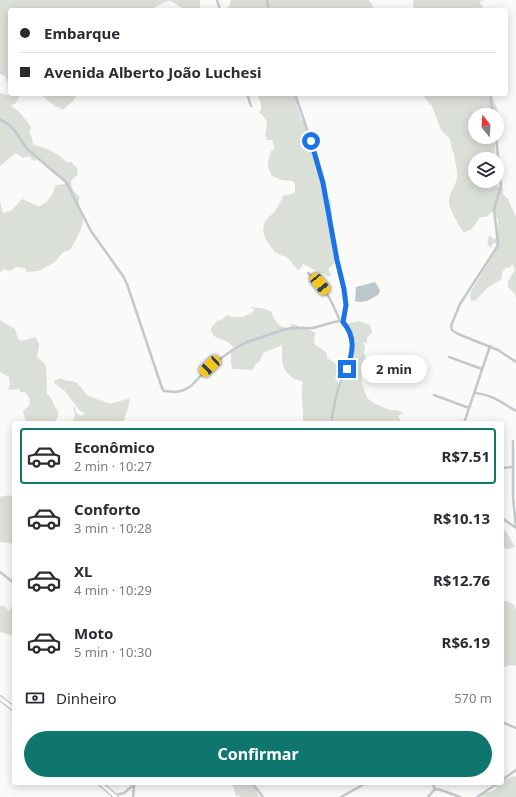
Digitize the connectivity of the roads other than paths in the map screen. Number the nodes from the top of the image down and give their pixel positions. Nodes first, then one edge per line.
1 (248, 96) edge
2 (296, 96) edge
3 (490, 96) edge
4 (251, 106) dead end
5 (492, 108) edge
6 (0, 119) edge
7 (497, 144) edge
8 (308, 273) dead end
9 (341, 322) junction
10 (490, 346) junction
11 (449, 357) dead end
12 (516, 362) edge
13 (482, 369) junction
14 (475, 393) junction
15 (434, 395) dead end
16 (469, 408) junction
17 (516, 411) edge
18 (331, 421) edge
19 (465, 421) edge
20 (513, 441) dead end
21 (513, 467) junction
22 (504, 468) edge
23 (504, 519) edge
24 (516, 528) edge
25 (0, 572) edge
26 (12, 581) edge
27 (0, 698) edge
28 (12, 707) edge
29 (504, 723) edge
30 (516, 728) edge
31 (516, 770) edge
32 (504, 779) edge
33 (102, 785) edge
34 (135, 785) edge
35 (254, 785) edge
36 (362, 785) edge
37 (433, 785) edge
38 (495, 785) edge
39 (435, 789) junction
40 (115, 796) edge
41 (133, 797) edge
42 (263, 797) edge
43 (341, 797) edge
44 (428, 797) edge
45 (460, 797) edge
46 (476, 797) edge

1 - 4 street
2 - 9 street
3 - 5 street
6 - 9 street
7 - 10 street
8 - 9 street
9 - 18 street
10 - 12 street
10 - 13 street
11 - 13 street
13 - 14 street
14 - 16 street
14 - 17 street
15 - 16 street
16 - 19 street
20 - 21 street
21 - 22 street
21 - 24 street
23 - 24 street
25 - 26 street
27 - 28 main road
29 - 30 street
31 - 32 street
33 - 40 main road
34 - 40 street
34 - 41 street
35 - 42 street
36 - 43 street
37 - 39 street
38 - 46 street
39 - 44 street
39 - 45 street

